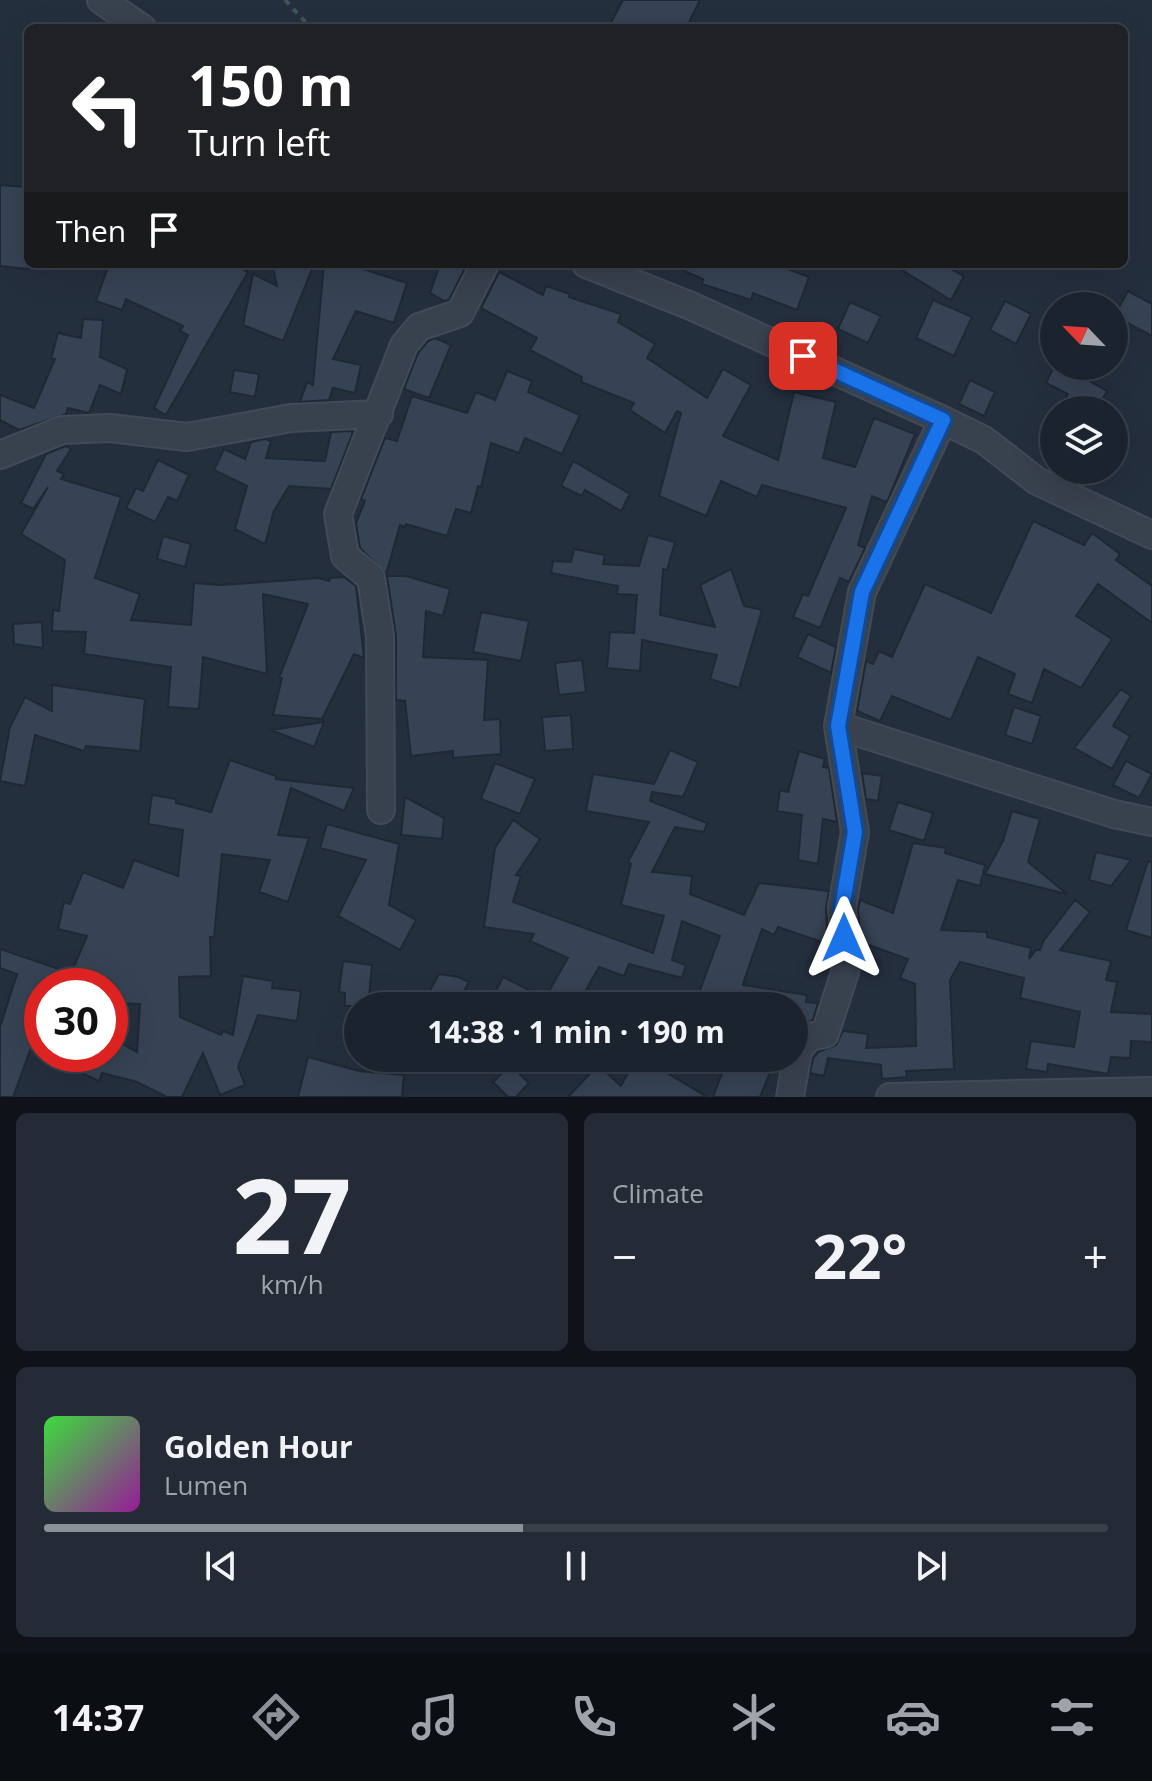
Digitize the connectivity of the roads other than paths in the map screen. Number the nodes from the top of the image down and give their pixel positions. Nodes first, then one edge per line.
1 (101, 0) edge
2 (136, 24) edge
3 (483, 268) edge
4 (596, 268) edge
5 (379, 414) junction
6 (943, 420) junction
7 (0, 455) edge
8 (1152, 535) edge
9 (838, 726) junction
10 (381, 810) dead end
11 (1152, 822) edge
12 (1152, 1091) edge
13 (790, 1097) edge
14 (890, 1097) edge

1 - 2 street
3 - 5 street
4 - 6 street
5 - 7 street
5 - 10 street
6 - 8 street
6 - 9 street
9 - 11 street
9 - 13 street
12 - 14 street

